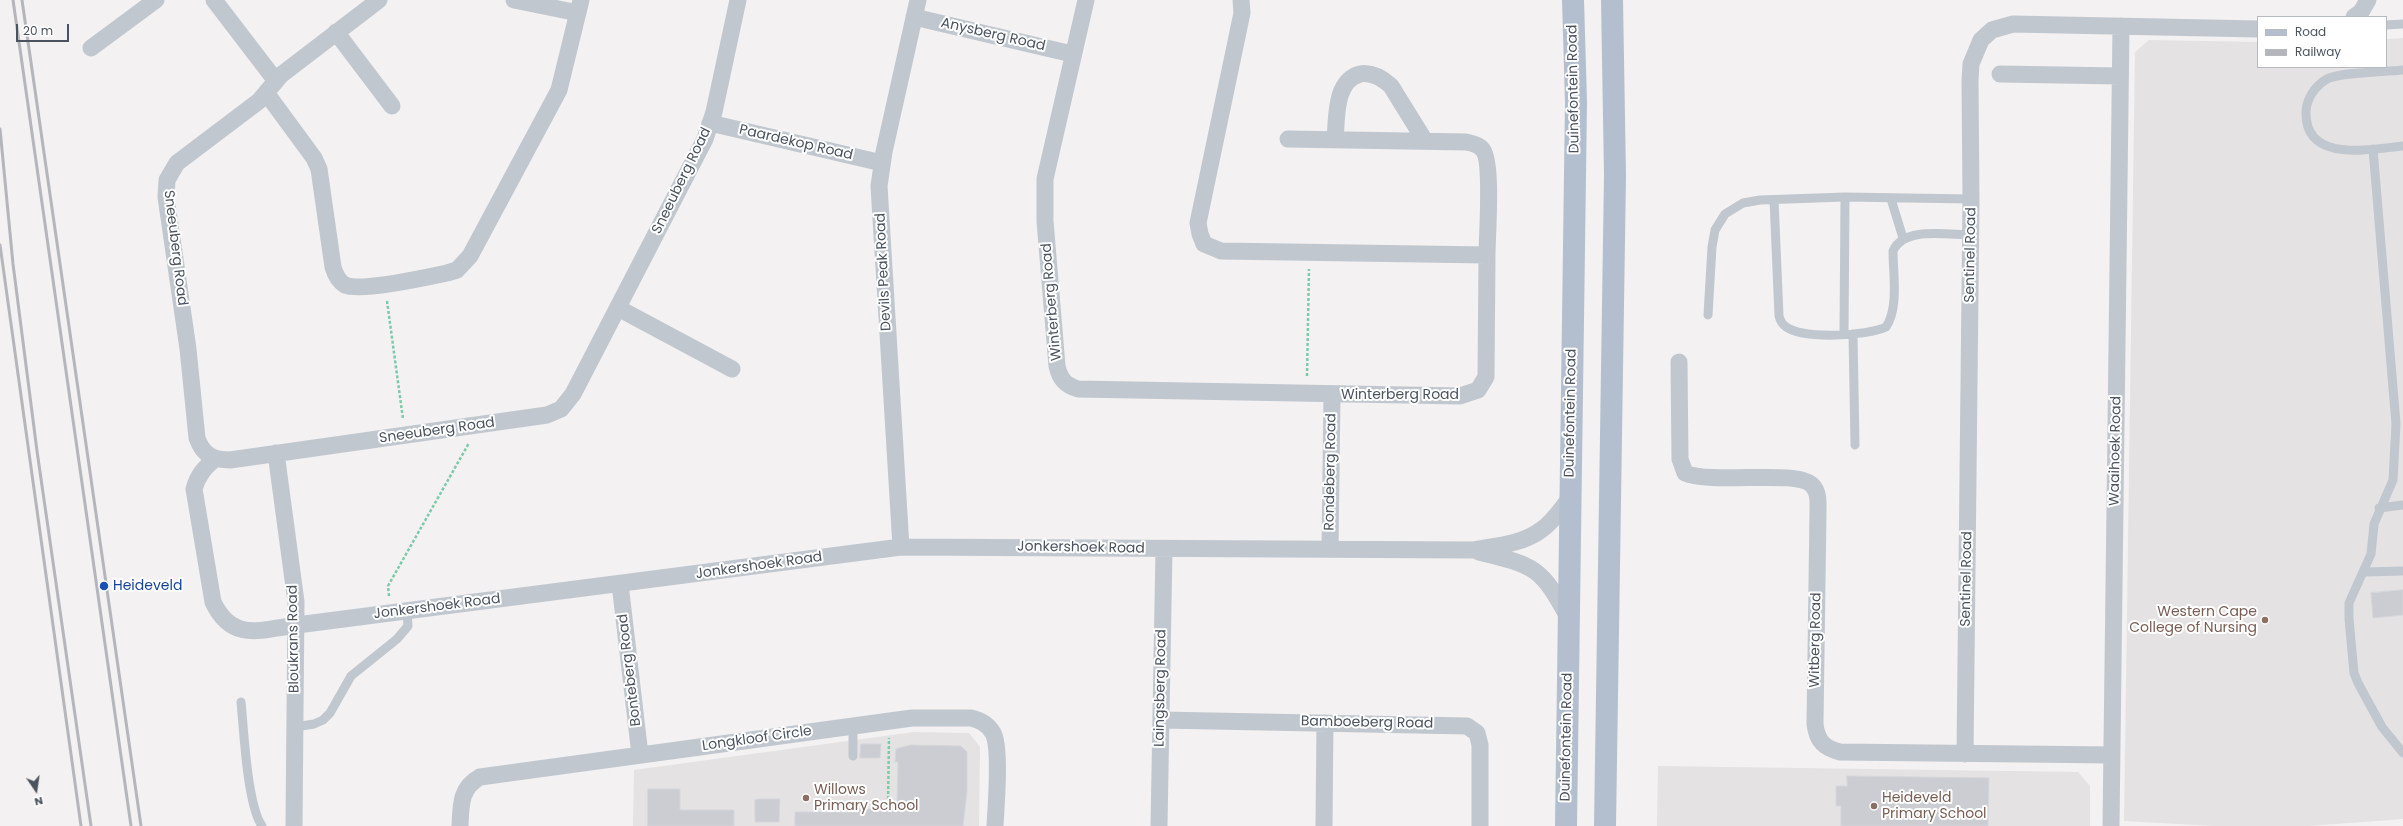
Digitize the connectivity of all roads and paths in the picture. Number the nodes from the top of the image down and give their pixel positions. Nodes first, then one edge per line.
1 (156, 0) edge
2 (214, 0) edge
3 (379, 0) edge
4 (514, 0) edge
5 (738, 0) edge
6 (918, 0) edge
7 (1086, 0) edge
8 (1241, 0) edge
9 (1573, 0) edge
10 (1612, 0) edge
11 (580, 6) edge
12 (914, 17) junction
13 (2403, 24) edge
14 (2387, 25) edge
15 (2121, 26) junction
16 (2257, 29) edge
17 (336, 32) junction
18 (91, 48) dead end
19 (1072, 54) junction
20 (2403, 70) edge
21 (2000, 74) dead end
22 (2120, 76) junction
23 (271, 87) junction
24 (392, 106) dead end
25 (710, 123) junction
26 (1288, 139) dead end
27 (1335, 140) junction
28 (1425, 141) junction
29 (2403, 146) edge
30 (2373, 149) junction
31 (882, 162) junction
32 (1845, 197) junction
33 (1891, 199) junction
34 (1971, 199) junction
35 (1774, 200) junction
36 (1971, 235) junction
37 (1902, 238) junction
38 (1487, 255) junction
39 (1309, 262) dead end
40 (385, 293) dead end
41 (618, 308) junction
42 (1708, 315) dead end
43 (1844, 334) junction
44 (1853, 334) junction
45 (1679, 362) dead end
46 (732, 369) dead end
47 (1307, 383) dead end
48 (1332, 395) junction
49 (404, 426) dead end
50 (471, 437) dead end
51 (1855, 445) dead end
52 (276, 453) junction
53 (215, 459) junction
54 (1570, 498) junction
55 (2403, 505) edge
56 (2379, 508) junction
57 (901, 548) junction
58 (1164, 549) junction
59 (1330, 549) junction
60 (1473, 550) junction
61 (2403, 571) edge
62 (2365, 572) junction
63 (620, 584) junction
64 (390, 603) dead end
65 (407, 611) junction
66 (1569, 620) junction
67 (297, 625) junction
68 (241, 702) dead end
69 (1161, 720) junction
70 (1326, 723) junction
71 (295, 726) junction
72 (853, 726) junction
73 (889, 732) dead end
74 (2403, 753) edge
75 (1965, 754) junction
76 (640, 755) junction
77 (2112, 755) junction
78 (853, 756) dead end
79 (888, 804) dead end
80 (262, 826) edge
81 (294, 826) edge
82 (460, 826) edge
83 (995, 826) edge
84 (1160, 826) edge
85 (1324, 826) edge
86 (1480, 826) edge
87 (1566, 826) edge
88 (1606, 826) edge
89 (2111, 826) edge

1 - 18 street
2 - 23 street
3 - 17 street, Sneeuberg Road
4 - 11 street
5 - 25 street, Sneeuberg Road
6 - 12 street, Devils Peak Road
7 - 19 street, Winterberg Road
8 - 38 street
9 - 54 main road, Duinefontein Road
10 - 88 main road
11 - 23 street
12 - 19 street, Anysberg Road
12 - 31 street, Devils Peak Road
13 - 14 lane
15 - 16 street, Sentinel Road
15 - 22 street, Waaihoek Road
15 - 34 street, Sentinel Road
17 - 23 street, Sneeuberg Road
17 - 24 street
19 - 48 street, Winterberg Road
20 - 30 lane
21 - 22 street
22 - 77 street, Waaihoek Road
23 - 53 street, Sneeuberg Road
25 - 31 street, Paardekop Road
25 - 41 street, Sneeuberg Road
26 - 27 street
27 - 28 street
27 - 28 street
28 - 38 street, Winterberg Road
29 - 30 lane
30 - 56 lane
31 - 57 street, Devils Peak Road
32 - 33 lane
32 - 35 lane
32 - 43 lane
33 - 34 lane
33 - 37 lane
34 - 36 street, Sentinel Road
35 - 42 lane
35 - 43 lane
36 - 37 lane
36 - 75 street, Sentinel Road
37 - 44 lane
38 - 48 street, Winterberg Road
39 - 47 path
40 - 49 path
41 - 46 street
41 - 52 street, Sneeuberg Road
43 - 44 lane
44 - 51 lane
45 - 75 street, Witberg Road
48 - 59 street, Rondeberg Road
50 - 64 path
52 - 53 street, Sneeuberg Road
52 - 67 street, Bloukrans Road
53 - 67 street, Jonkershoek Road
54 - 60 street, Jonkershoek Road
54 - 66 main road, Duinefontein Road
55 - 56 lane
56 - 62 lane
57 - 58 street, Jonkershoek Road
57 - 63 street, Jonkershoek Road
58 - 59 street, Jonkershoek Road
58 - 69 street, Laingsberg Road
59 - 60 street, Jonkershoek Road
60 - 66 street, Jonkershoek Road
61 - 62 lane
62 - 74 lane
63 - 65 street, Jonkershoek Road
63 - 76 street, Bonteberg Road
65 - 67 street, Jonkershoek Road
65 - 71 lane
66 - 87 main road, Duinefontein Road
67 - 71 street, Bloukrans Road
68 - 80 lane
69 - 70 street, Bamboeberg Road
69 - 84 street, Laingsberg Road
70 - 85 street
70 - 86 street, Bamboeberg Road
71 - 81 street, Bloukrans Road
72 - 76 street, Longkloof Circle
72 - 78 lane
72 - 83 street, Longkloof Circle
73 - 79 path
75 - 77 street, Witberg Road
76 - 82 street, Longkloof Circle
77 - 89 street, Waaihoek Road

